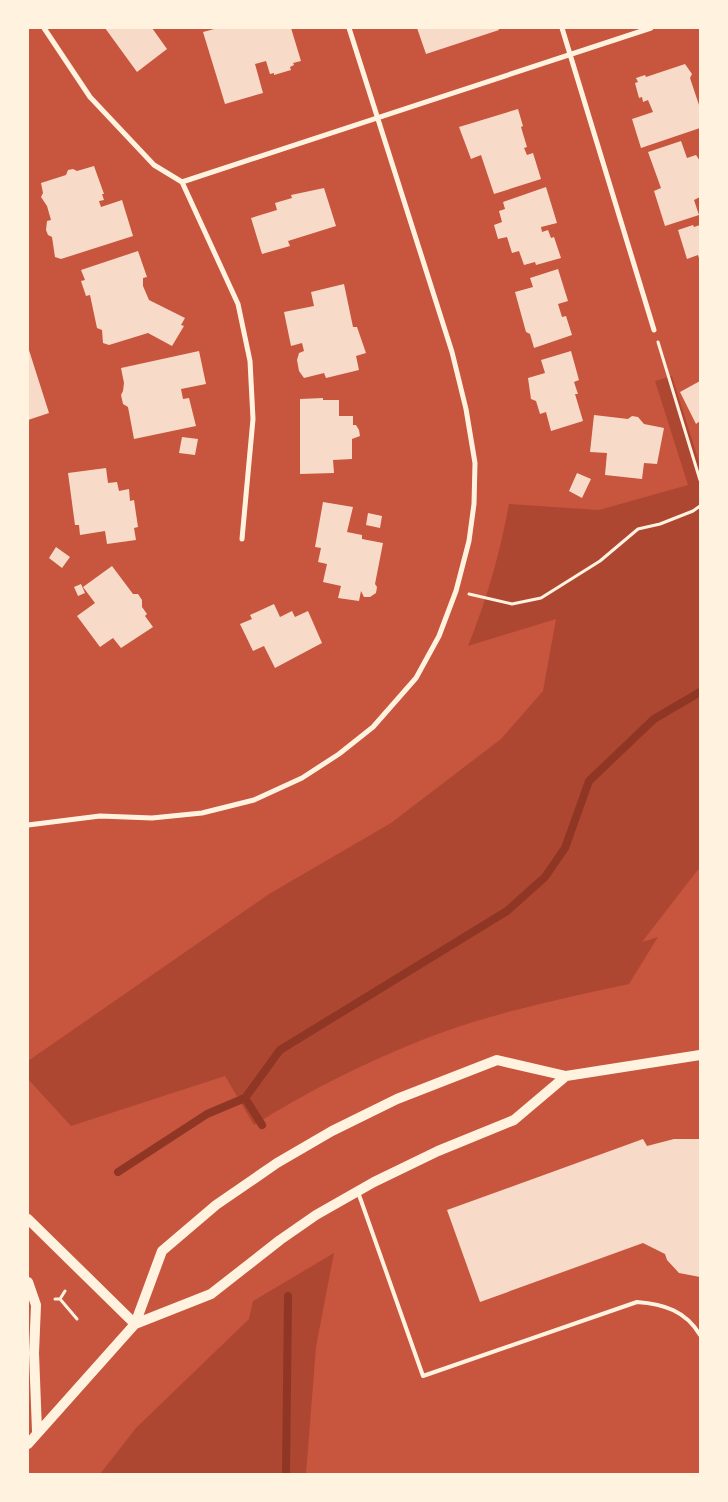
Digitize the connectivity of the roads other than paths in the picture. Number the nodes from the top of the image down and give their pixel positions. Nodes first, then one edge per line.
1 (44, 28) edge
2 (349, 28) edge
3 (562, 28) edge
4 (651, 28) edge
5 (571, 53) junction
6 (377, 117) junction
7 (182, 182) junction
8 (654, 330) road end
9 (242, 539) dead end
10 (28, 825) edge
11 (700, 1055) edge
12 (566, 1076) junction
13 (358, 1192) junction
14 (28, 1219) edge
15 (28, 1282) edge
16 (136, 1324) junction
17 (700, 1335) edge
18 (37, 1431) junction
19 (28, 1444) edge

1 - 7 street
2 - 6 street
3 - 5 street
4 - 5 street
5 - 6 street
5 - 8 street
6 - 7 street
6 - 10 street
7 - 9 street
11 - 12 main road
12 - 13 main road
12 - 16 main road
13 - 16 main road
13 - 17 lane
14 - 16 main road
15 - 18 main road
16 - 18 main road
18 - 19 main road

